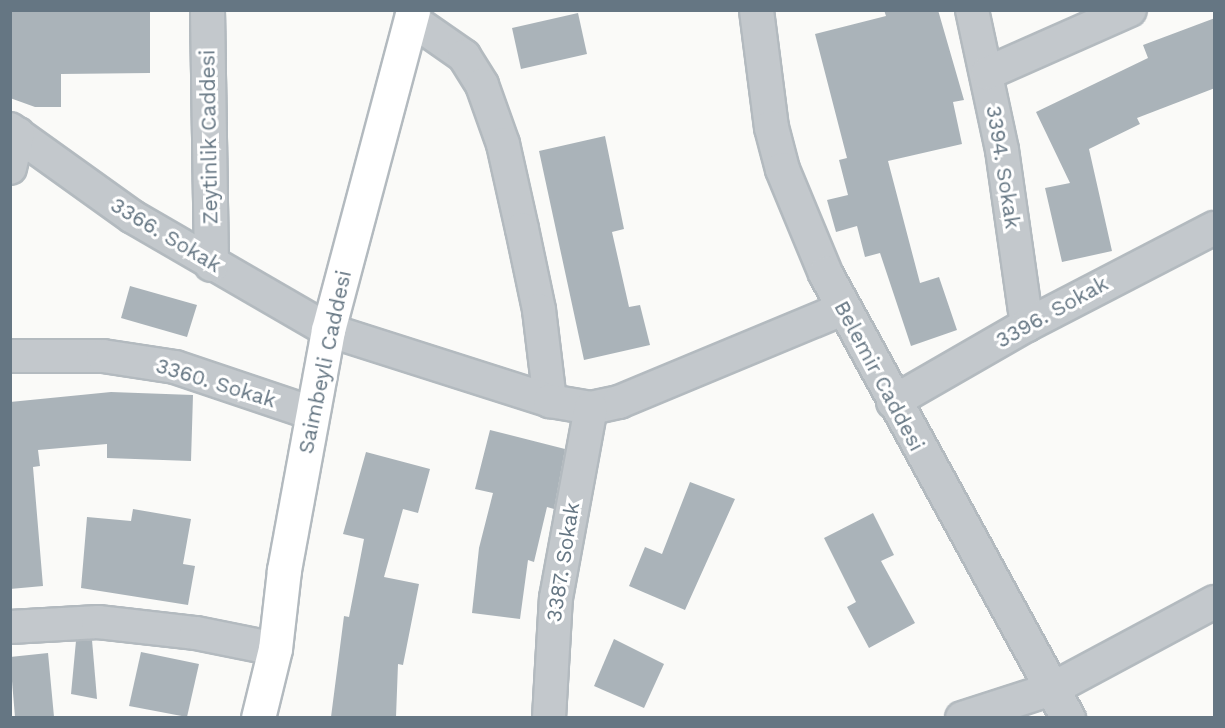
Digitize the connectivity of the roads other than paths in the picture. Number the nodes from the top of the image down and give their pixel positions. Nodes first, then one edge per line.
1 (207, 10) edge
2 (756, 10) edge
3 (972, 10) edge
4 (1130, 10) edge
5 (412, 15) edge
6 (988, 73) junction
7 (14, 132) edge
8 (10, 168) edge
9 (1215, 228) edge
10 (211, 264) junction
11 (842, 309) junction
12 (1027, 325) junction
13 (328, 330) junction
14 (10, 356) edge
15 (550, 401) junction
16 (893, 402) junction
17 (591, 408) junction
18 (312, 413) junction
19 (1215, 602) edge
20 (10, 627) edge
21 (275, 650) junction
22 (1052, 689) junction
23 (258, 717) edge
24 (549, 717) edge
25 (962, 717) edge
26 (1068, 717) edge

1 - 10 street, Zeytinlik Caddesi
2 - 11 street, Belemir Caddesi
3 - 6 street, 3394. Sokak
4 - 6 street
5 - 13 main road, Saimbeyli Caddesi
5 - 15 street
6 - 12 street, 3394. Sokak
7 - 8 street
7 - 10 street, 3366. Sokak
9 - 12 street, 3396. Sokak
10 - 13 street, 3366. Sokak
11 - 16 street, Belemir Caddesi
11 - 17 street
12 - 16 street, 3396. Sokak
13 - 15 street, 3366. Sokak
13 - 18 main road, Saimbeyli Caddesi
14 - 18 street, 3360. Sokak
15 - 17 street, 3366. Sokak
16 - 22 street, Belemir Caddesi
17 - 24 street, 3387. Sokak
18 - 21 main road, Saimbeyli Caddesi
19 - 22 street
20 - 21 street
21 - 23 main road, Saimbeyli Caddesi
22 - 25 street
22 - 26 street, Belemir Caddesi

